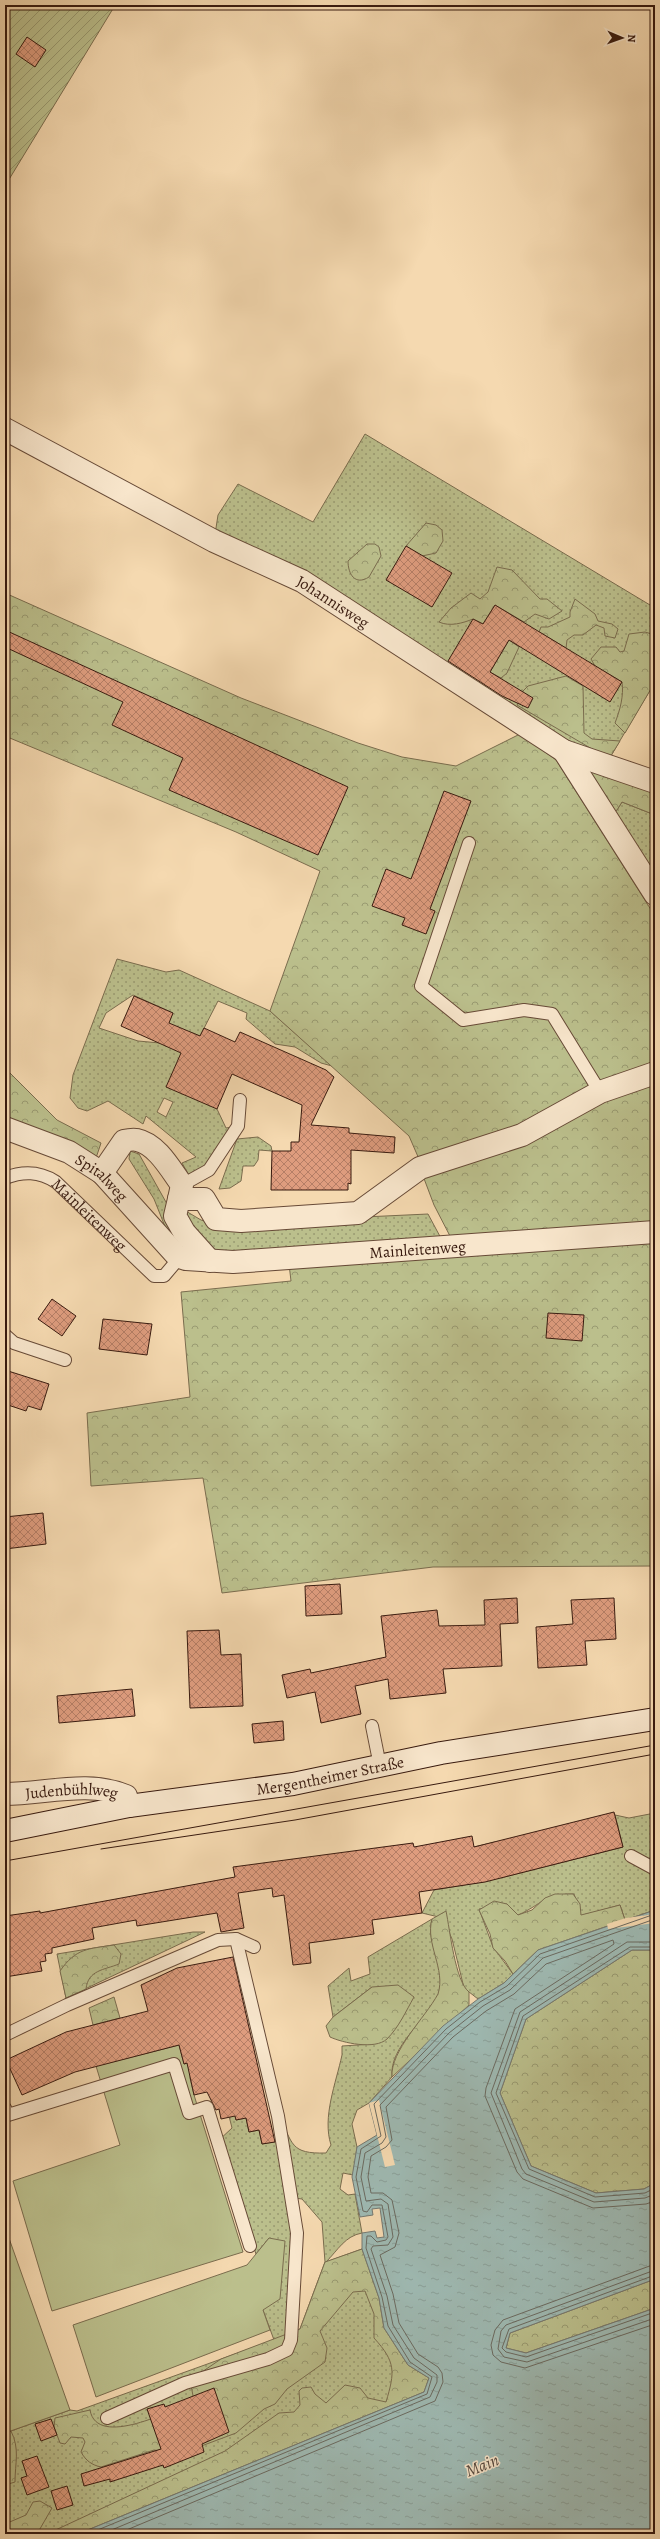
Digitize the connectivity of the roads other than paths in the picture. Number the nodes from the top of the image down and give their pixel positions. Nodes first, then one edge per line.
1 (5, 429) edge
2 (564, 751) junction
3 (655, 782) edge
4 (469, 843) dead end
5 (655, 894) edge
6 (655, 1073) edge
7 (600, 1092) junction
8 (240, 1100) dead end
9 (5, 1128) edge
10 (102, 1174) junction
11 (5, 1178) edge
12 (180, 1192) junction
13 (655, 1232) edge
14 (178, 1257) junction
15 (210, 1261) junction
16 (5, 1335) edge
17 (10, 1342) edge
18 (65, 1360) dead end
19 (655, 1719) edge
20 (372, 1726) dead end
21 (380, 1766) junction
22 (5, 1794) edge
23 (129, 1806) junction
24 (5, 1831) edge
25 (631, 1856) dead end
26 (655, 1869) edge
27 (236, 1940) junction
28 (254, 1947) dead end
29 (5, 2035) edge
30 (5, 2108) edge
31 (250, 2246) dead end
32 (107, 2418) dead end

1 - 2 street, Johannisweg
2 - 3 street, Johannisweg
2 - 5 street
4 - 7 lane
6 - 7 street
7 - 12 street
8 - 12 lane
9 - 10 street, Spitalweg
10 - 12 street
10 - 14 street, Spitalweg
11 - 14 lane, Mainleitenweg
12 - 15 street
13 - 15 street, Mainleitenweg
14 - 15 street, Mainleitenweg
16 - 17 lane
17 - 18 lane
19 - 21 street, Mergentheimer Straße
20 - 21 lane
21 - 23 street, Mergentheimer Straße
22 - 23 street, Judenbühlweg
23 - 24 street, Mergentheimer Straße
25 - 26 lane
27 - 28 lane
27 - 29 lane
27 - 32 lane
30 - 31 lane

